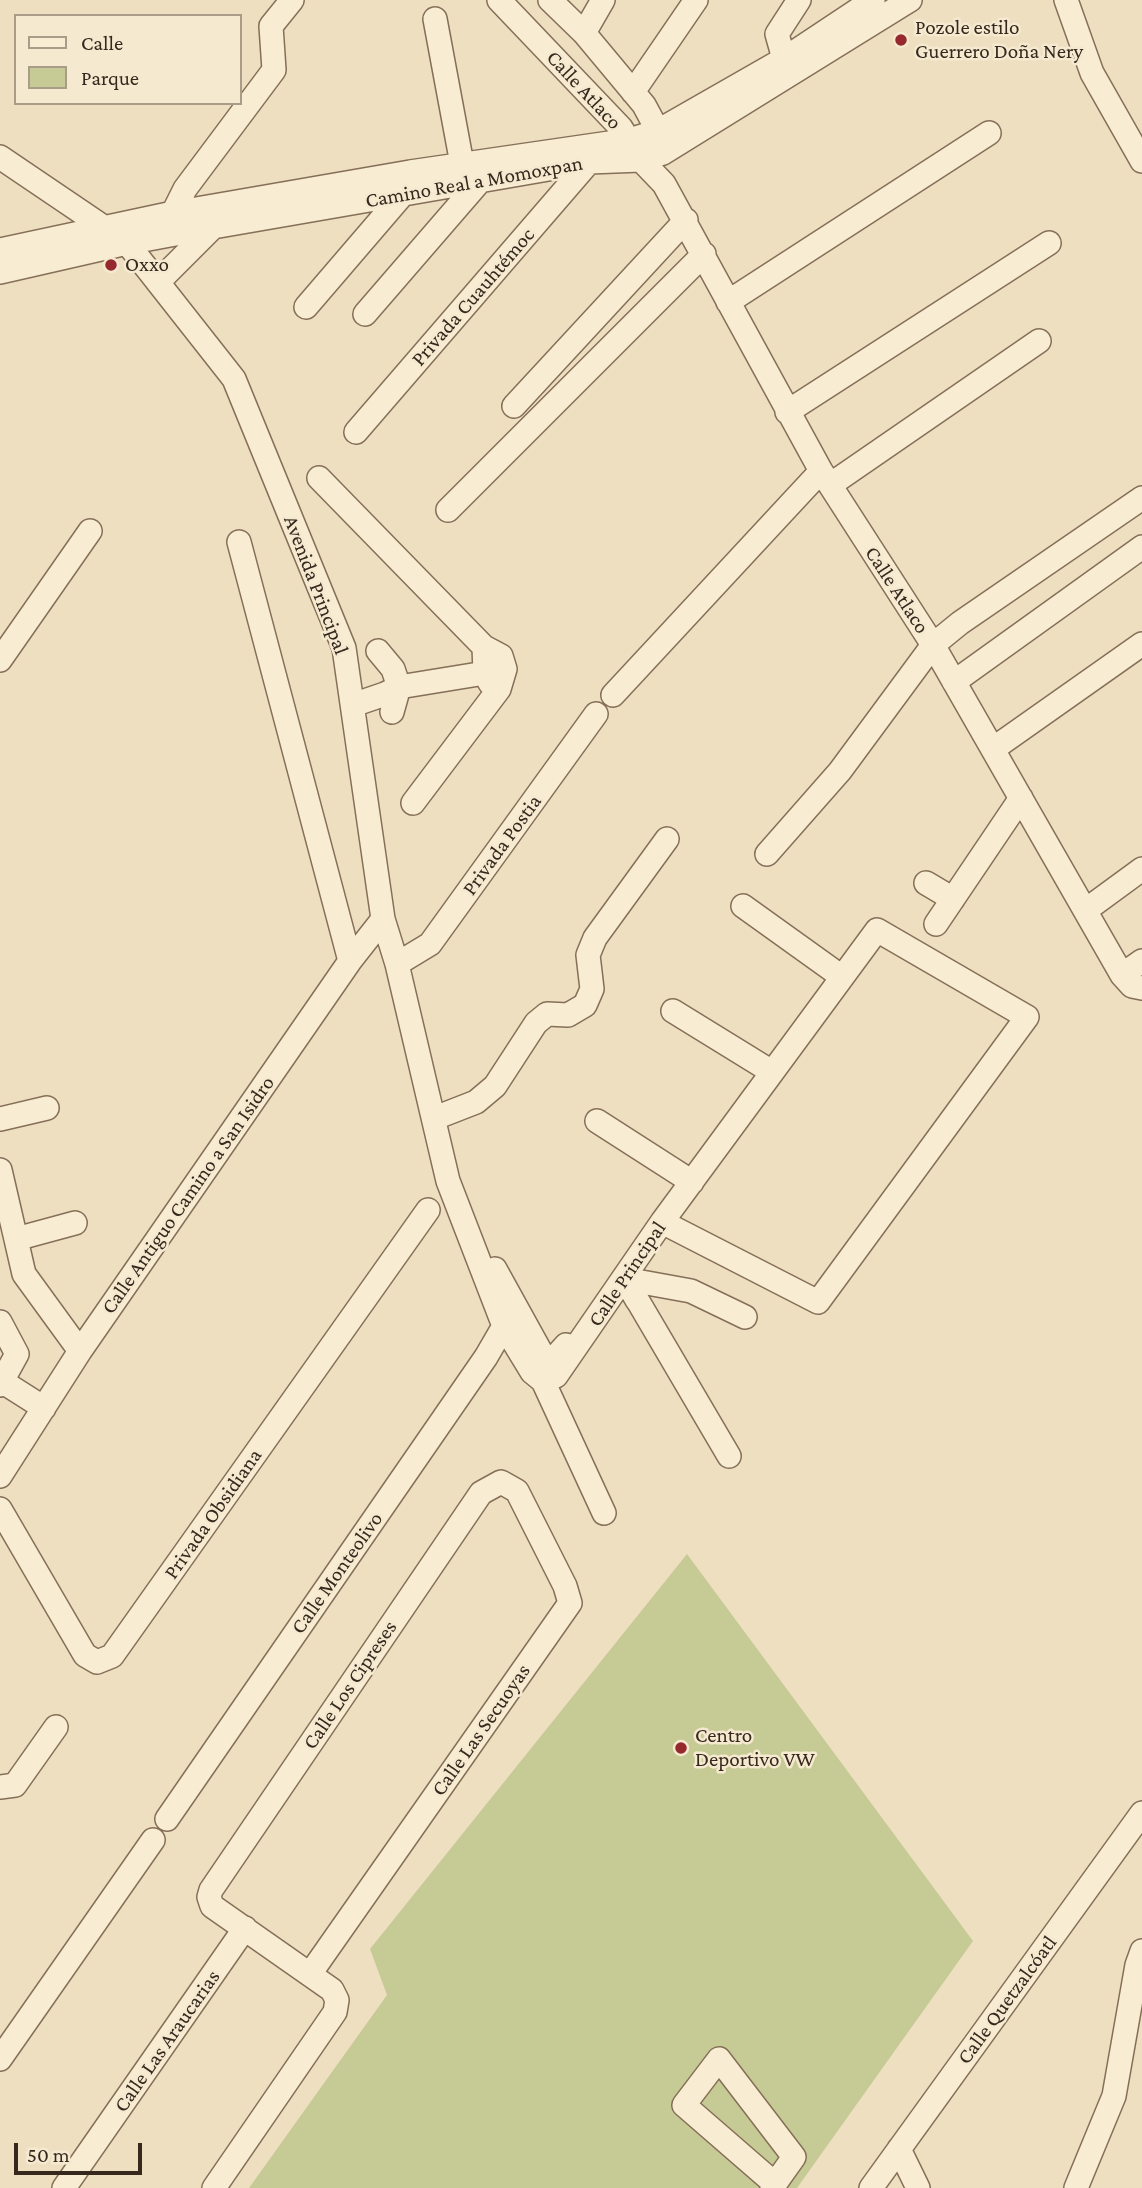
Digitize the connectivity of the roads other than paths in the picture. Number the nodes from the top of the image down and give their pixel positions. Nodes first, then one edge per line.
1 (292, 0) edge
2 (499, 0) edge
3 (550, 0) edge
4 (603, 0) edge
5 (695, 0) edge
6 (799, 0) edge
7 (873, 0) edge
8 (910, 0) edge
9 (1066, 0) edge
10 (435, 19) dead end
11 (584, 33) junction
12 (784, 59) junction
13 (633, 92) junction
14 (989, 133) dead end
15 (648, 146) junction
16 (0, 157) edge
17 (1142, 161) edge
18 (589, 162) junction
19 (462, 164) junction
20 (480, 181) junction
21 (409, 186) junction
22 (173, 213) junction
23 (686, 220) junction
24 (213, 226) junction
25 (106, 227) junction
26 (127, 243) junction
27 (1049, 243) dead end
28 (0, 250) edge
29 (704, 254) junction
30 (0, 272) edge
31 (158, 282) junction
32 (728, 302) junction
33 (306, 307) dead end
34 (365, 314) dead end
35 (1039, 341) dead end
36 (514, 406) dead end
37 (787, 412) junction
38 (356, 432) dead end
39 (319, 478) dead end
40 (826, 478) junction
41 (1142, 498) edge
42 (448, 510) dead end
43 (90, 531) dead end
44 (239, 542) dead end
45 (1142, 548) edge
46 (1142, 644) edge
47 (933, 645) junction
48 (378, 650) dead end
49 (0, 660) edge
50 (492, 681) junction
51 (954, 682) junction
52 (613, 695) dead end
53 (392, 698) junction
54 (353, 705) junction
55 (596, 714) dead end
56 (993, 749) junction
57 (1021, 798) junction
58 (413, 803) dead end
59 (667, 839) dead end
60 (767, 853) dead end
61 (1142, 869) edge
62 (926, 883) dead end
63 (953, 899) junction
64 (743, 906) dead end
65 (1086, 910) junction
66 (383, 919) junction
67 (936, 924) dead end
68 (350, 961) junction
69 (1142, 961) edge
70 (397, 964) junction
71 (842, 977) junction
72 (1135, 984) edge
73 (673, 1011) dead end
74 (772, 1072) junction
75 (47, 1108) dead end
76 (435, 1118) junction
77 (0, 1119) edge
78 (597, 1121) dead end
79 (0, 1170) edge
80 (689, 1180) junction
81 (428, 1210) dead end
82 (662, 1222) junction
83 (75, 1223) dead end
84 (16, 1239) junction
85 (487, 1254) dead end
86 (625, 1279) junction
87 (637, 1300) dead end
88 (745, 1317) dead end
89 (0, 1322) edge
90 (504, 1326) junction
91 (80, 1351) junction
92 (543, 1381) junction
93 (1, 1384) edge
94 (44, 1408) junction
95 (729, 1456) dead end
96 (0, 1476) edge
97 (500, 1482) joint
98 (0, 1509) edge
99 (604, 1513) dead end
100 (56, 1727) dead end
101 (0, 1787) edge
102 (1142, 1813) edge
103 (245, 1928) junction
104 (1142, 1951) edge
105 (310, 1975) junction
106 (0, 2059) edge
107 (899, 2149) junction
108 (773, 2186) edge
109 (64, 2188) edge
110 (215, 2188) edge
111 (871, 2188) edge
112 (918, 2188) edge
113 (1076, 2188) edge

1 - 22 street
2 - 15 street, Calle Atlaco
3 - 11 street, Calle Atlaco
4 - 11 street
5 - 13 street
6 - 12 street
7 - 12 street, Camino Real a Momoxpan
8 - 15 street, Camino Real a Momoxpan
9 - 17 street
10 - 19 street
11 - 13 street, Calle Atlaco
12 - 15 street, Camino Real a Momoxpan
13 - 15 street, Calle Atlaco
14 - 32 street
15 - 18 street, Camino Real a Momoxpan
15 - 19 street, Camino Real a Momoxpan
15 - 23 street, Calle Atlaco
16 - 25 street, Avenida Principal
18 - 20 street, Camino Real a Momoxpan
18 - 38 street, Privada Cuauhtémoc
19 - 21 street, Camino Real a Momoxpan
20 - 21 street, Camino Real a Momoxpan
20 - 34 street
21 - 22 street, Camino Real a Momoxpan
21 - 24 street, Camino Real a Momoxpan
21 - 33 street
22 - 25 street, Camino Real a Momoxpan
23 - 29 street, Calle Atlaco
23 - 36 street
24 - 26 street, Camino Real a Momoxpan
24 - 31 street
25 - 26 street, Avenida Principal
25 - 28 street, Camino Real a Momoxpan
26 - 30 street, Camino Real a Momoxpan
26 - 31 street, Avenida Principal
27 - 37 street
29 - 32 street, Calle Atlaco
29 - 42 street
31 - 54 street, Avenida Principal
32 - 37 street, Calle Atlaco
35 - 40 street
37 - 40 street, Calle Atlaco
39 - 50 street
40 - 47 street, Calle Atlaco
40 - 52 street
41 - 47 street
43 - 49 street
44 - 68 street
45 - 51 street
46 - 56 street
47 - 51 street, Calle Atlaco
47 - 60 street
48 - 53 street
50 - 53 street
50 - 58 street
51 - 56 street, Calle Atlaco
53 - 54 street
54 - 66 street, Avenida Principal
55 - 70 street, Privada Postia
56 - 57 street, Calle Atlaco
57 - 63 street
57 - 65 street, Calle Atlaco
59 - 76 street
61 - 65 street
62 - 63 street
63 - 67 street
64 - 71 street
65 - 72 street, Calle Atlaco
66 - 68 street, Calle Antiguo Camino a San Isidro
66 - 70 street, Avenida Principal
68 - 91 street, Calle Antiguo Camino a San Isidro
69 - 72 street
70 - 76 street, Avenida Principal
71 - 74 street, Calle Principal
71 - 82 street, Calle Principal
73 - 74 street
74 - 80 street, Calle Principal
75 - 77 street
76 - 90 street
78 - 80 street
79 - 84 street
80 - 82 street, Calle Principal
80 - 85 street
81 - 98 street, Privada Obsidiana
82 - 86 street, Calle Principal
83 - 84 street
84 - 91 street
86 - 87 street
86 - 88 street
86 - 92 street, Calle Principal
86 - 95 street
89 - 93 street
90 - 92 street
90 - 106 street, Calle Monteolivo
91 - 94 street, Calle Antiguo Camino a San Isidro
92 - 99 street
93 - 94 street
94 - 96 street, Calle Antiguo Camino a San Isidro
97 - 103 street, Calle Los Cipreses
97 - 105 street, Calle Las Secuoyas
100 - 101 street
102 - 107 street, Calle Quetzalcóatl
103 - 105 street
103 - 109 street, Calle Las Araucarias
104 - 113 street
105 - 110 street
107 - 111 street, Calle Quetzalcóatl
107 - 112 street
108 - 108 street

